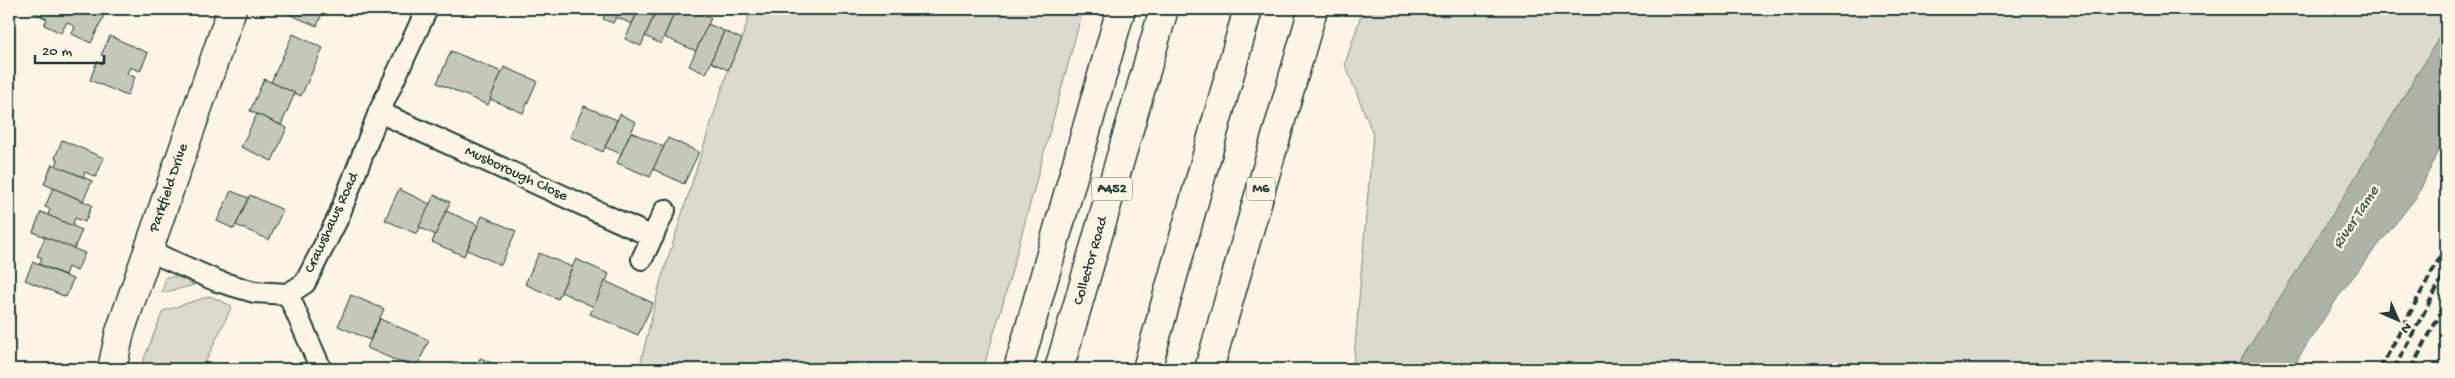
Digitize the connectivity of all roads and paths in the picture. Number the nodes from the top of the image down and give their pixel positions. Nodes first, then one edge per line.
1 (232, 9) edge
2 (427, 9) edge
3 (1121, 9) edge
4 (1164, 9) edge
5 (1248, 9) edge
6 (1312, 9) edge
7 (379, 112) junction
8 (665, 210) dead end
9 (653, 237) junction
10 (147, 250) junction
11 (642, 259) dead end
12 (288, 294) junction
13 (112, 369) edge
14 (321, 369) edge
15 (1018, 369) edge
16 (1059, 369) edge
17 (1147, 369) edge
18 (1209, 369) edge

1 - 10 main road, Parkfield Drive
2 - 7 street, Crawshaws Road
3 - 15 main road, A452
4 - 16 main road, Collector Road / A452
5 - 17 main road
6 - 18 main road, M6
7 - 9 street, Musborough Close
7 - 12 street, Crawshaws Road
8 - 9 street
9 - 11 street
10 - 12 street
10 - 13 main road, Parkfield Drive
12 - 14 street

